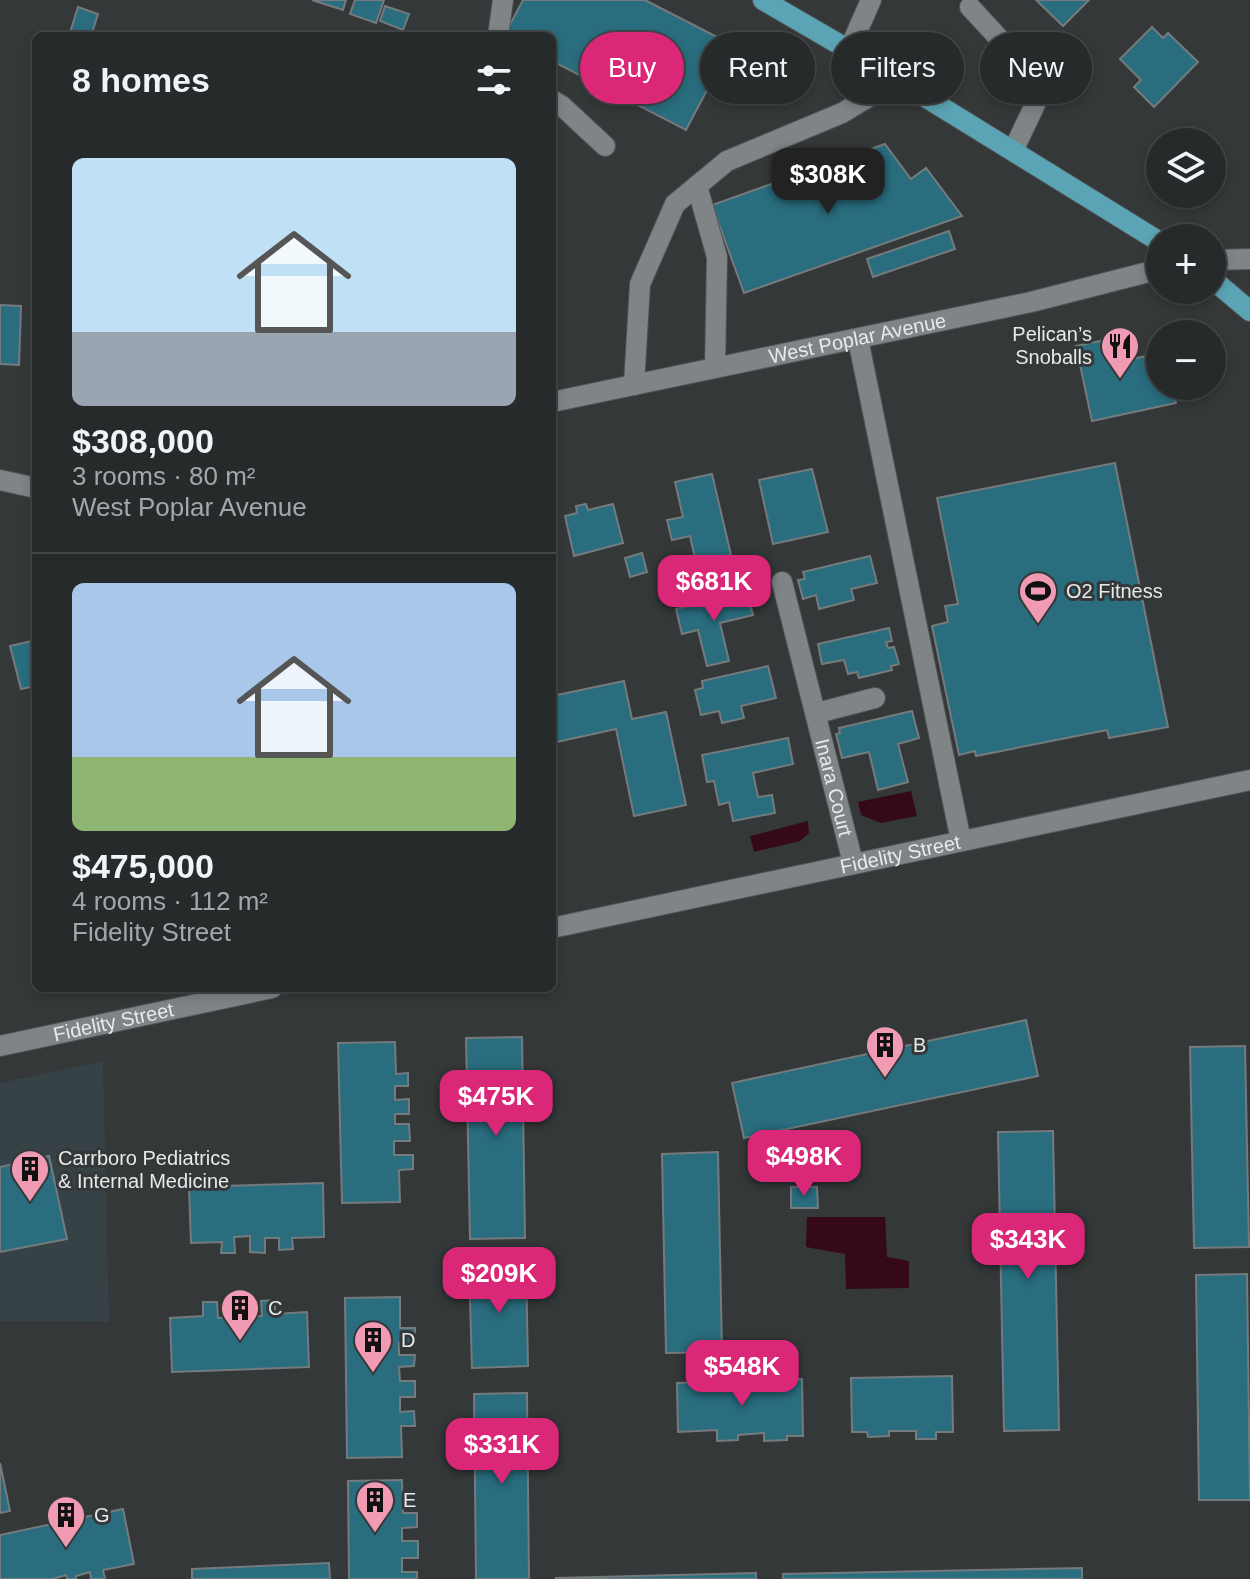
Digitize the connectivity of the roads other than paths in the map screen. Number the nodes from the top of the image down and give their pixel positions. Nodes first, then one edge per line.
1 (503, 0) edge
2 (763, 0) edge
3 (871, 0) edge
4 (970, 7) dead end
5 (499, 32) edge
6 (857, 32) edge
7 (831, 40) edge
8 (556, 102) edge
9 (857, 104) edge
10 (936, 104) edge
11 (605, 146) dead end
12 (1013, 151) junction
13 (697, 186) junction
14 (1146, 233) edge
15 (1250, 259) edge
16 (1226, 260) edge
17 (1146, 273) edge
18 (1226, 291) edge
19 (1250, 311) edge
20 (858, 339) junction
21 (715, 368) junction
22 (634, 385) junction
23 (556, 401) edge
24 (0, 480) edge
25 (32, 487) edge
26 (782, 582) dead end
27 (875, 698) dead end
28 (817, 713) junction
29 (1250, 780) edge
30 (961, 841) junction
31 (853, 863) junction
32 (556, 927) edge
33 (253, 992) edge
34 (0, 1046) edge

1 - 5 street
2 - 7 main road
3 - 6 street
4 - 12 street
8 - 11 street
9 - 13 street
10 - 12 main road
12 - 14 main road
13 - 21 street
13 - 22 street
15 - 16 street
17 - 20 street, West Poplar Avenue
18 - 19 main road
20 - 21 street, West Poplar Avenue
20 - 30 street
21 - 22 street, West Poplar Avenue
22 - 23 street, West Poplar Avenue
24 - 25 street
26 - 28 street, Inara Court
27 - 28 street, Inara Court
28 - 31 street, Inara Court
29 - 30 street, Fidelity Street
30 - 31 street, Fidelity Street
31 - 32 street, Fidelity Street
33 - 34 street, Fidelity Street

